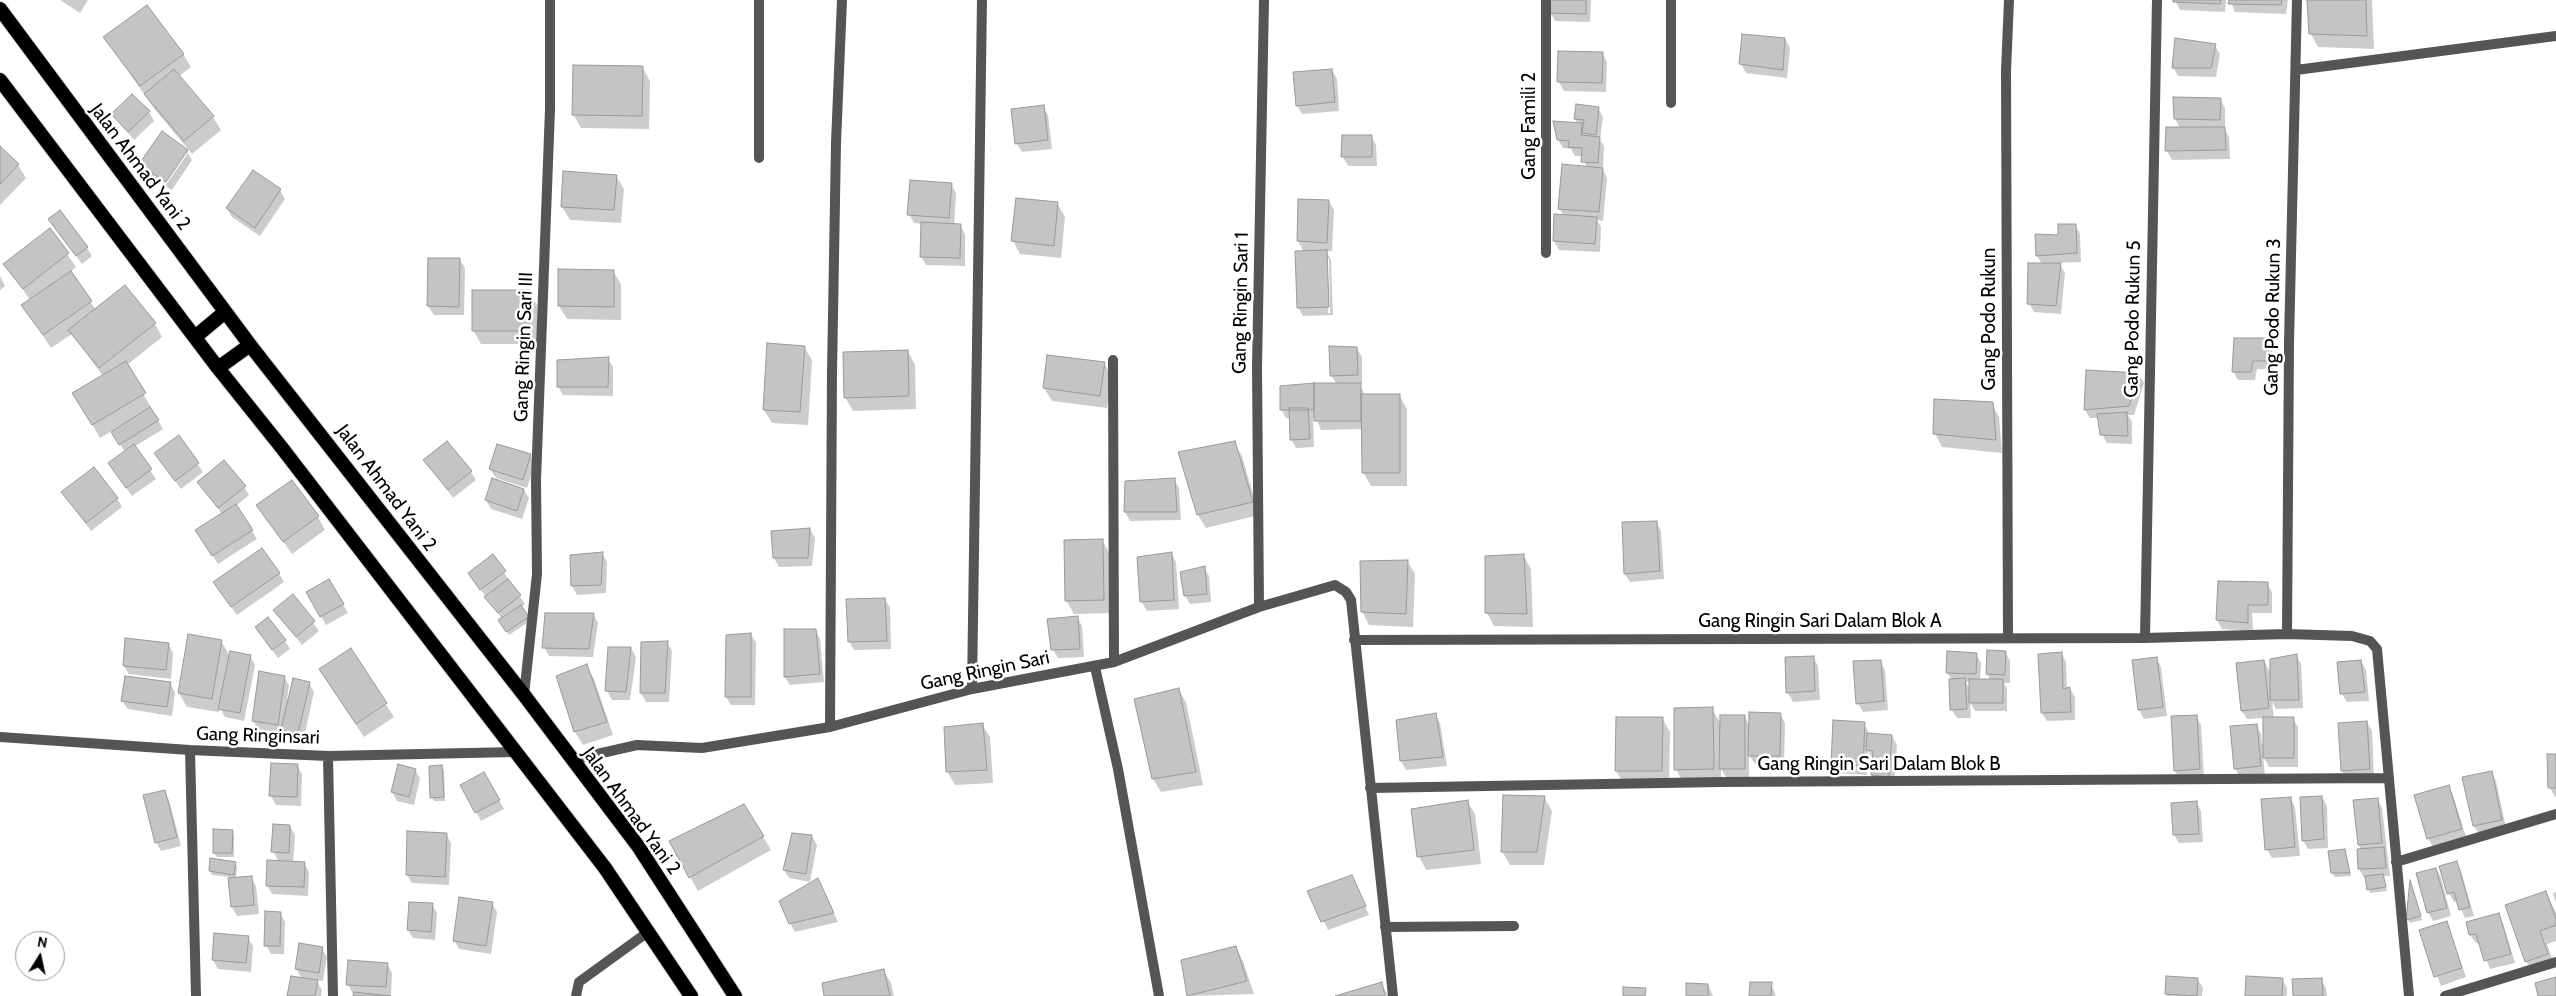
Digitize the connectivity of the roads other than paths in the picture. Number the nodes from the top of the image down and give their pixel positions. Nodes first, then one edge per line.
1 (550, 0) edge
2 (759, 0) edge
3 (842, 0) edge
4 (982, 0) edge
5 (1264, 0) edge
6 (1546, 0) edge
7 (1671, 0) edge
8 (2009, 0) edge
9 (2157, 0) edge
10 (2297, 0) edge
11 (0, 9) edge
12 (2556, 36) edge
13 (2296, 70) junction
14 (0, 80) edge
15 (1671, 103) dead end
16 (759, 158) dead end
17 (1546, 253) dead end
18 (225, 312) junction
19 (195, 337) junction
20 (250, 345) junction
21 (1113, 360) dead end
22 (218, 368) junction
23 (1259, 607) junction
24 (2287, 634) junction
25 (2008, 638) junction
26 (2145, 638) junction
27 (1354, 640) junction
28 (1113, 659) junction
29 (1095, 667) junction
30 (972, 689) junction
31 (524, 695) junction
32 (830, 721) junction
33 (0, 737) edge
34 (190, 750) junction
35 (516, 752) junction
36 (328, 756) junction
37 (571, 760) junction
38 (2389, 778) junction
39 (1370, 788) junction
40 (2556, 814) edge
41 (2396, 862) junction
42 (1514, 926) dead end
43 (1385, 927) junction
44 (648, 932) junction
45 (2556, 962) edge
46 (196, 996) edge
47 (333, 996) edge
48 (576, 996) edge
49 (691, 996) edge
50 (735, 996) edge
51 (1158, 996) edge
52 (1393, 996) edge
53 (2409, 996) edge
54 (2445, 996) edge

1 - 31 street, Gang Ringin Sari III
2 - 16 street
3 - 32 street
4 - 30 street
5 - 23 street, Gang Ringin Sari 1
6 - 17 street, Gang Famili 2
7 - 15 street
8 - 25 street, Gang Podo Rukun
9 - 26 street, Gang Podo Rukun 5
10 - 13 street, Gang Podo Rukun 3
11 - 18 highway, Jalan Ahmad Yani 2
12 - 13 street
13 - 24 street, Gang Podo Rukun 3
14 - 19 highway
18 - 19 highway
18 - 20 highway, Jalan Ahmad Yani 2
19 - 22 highway
20 - 22 highway
20 - 31 highway, Jalan Ahmad Yani 2
21 - 28 street
22 - 35 highway
23 - 27 street, Gang Ringin Sari
23 - 28 street, Gang Ringin Sari
24 - 26 street, Gang Ringin Sari Dalam Blok A
24 - 38 street, Gang Ringin Sari Dalam Blok A
25 - 26 street, Gang Ringin Sari Dalam Blok A
25 - 27 street, Gang Ringin Sari Dalam Blok A
27 - 39 street
28 - 29 street, Gang Ringin Sari
29 - 30 street, Gang Ringin Sari
29 - 51 street
30 - 32 street, Gang Ringin Sari
31 - 37 highway, Jalan Ahmad Yani 2
32 - 37 street, Gang Ringin Sari
33 - 34 street, Gang Ringinsari
34 - 36 street, Gang Ringinsari
34 - 46 street
35 - 36 street, Gang Ringinsari
35 - 44 highway
36 - 47 street
37 - 50 highway, Jalan Ahmad Yani 2
38 - 39 street, Gang Ringin Sari Dalam Blok B
38 - 41 street, Gang Ringin Sari Dalam Blok A
39 - 43 street
40 - 41 street
41 - 53 street, Gang Ringin Sari Dalam Blok A
42 - 43 street
43 - 52 street
44 - 48 street
44 - 49 highway
45 - 54 street

